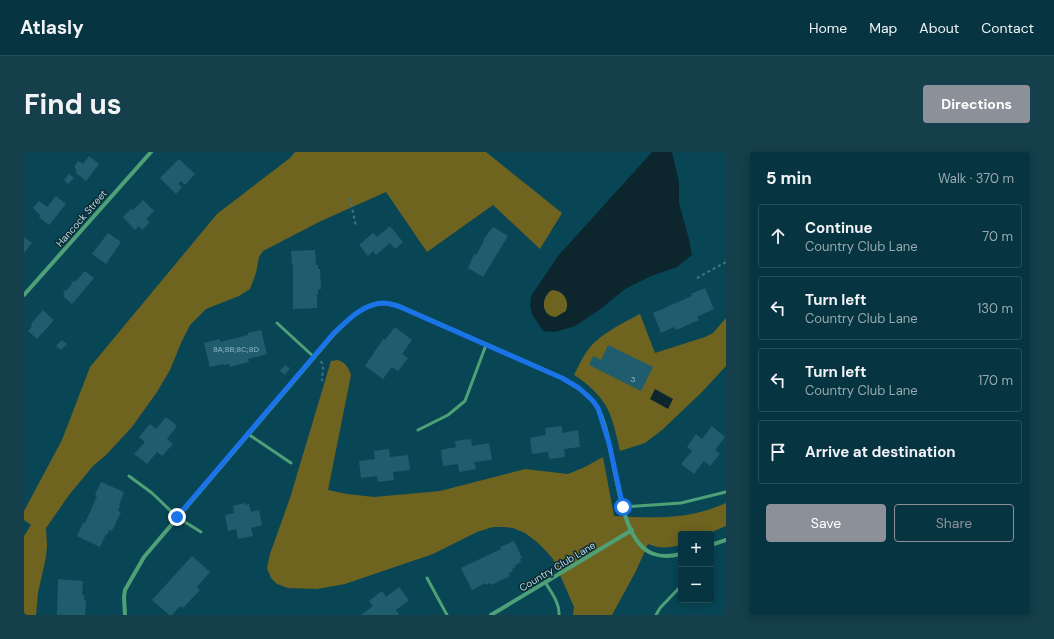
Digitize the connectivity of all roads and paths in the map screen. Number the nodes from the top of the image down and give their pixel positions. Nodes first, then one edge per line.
1 (151, 152) edge
2 (350, 198) dead end
3 (356, 227) dead end
4 (726, 262) edge
5 (697, 278) dead end
6 (24, 295) edge
7 (277, 323) dead end
8 (486, 345) junction
9 (315, 356) junction
10 (322, 381) dead end
11 (418, 430) dead end
12 (248, 434) junction
13 (291, 463) dead end
14 (129, 476) dead end
15 (726, 492) edge
16 (623, 507) junction
17 (177, 517) junction
18 (632, 530) junction
19 (201, 532) dead end
20 (726, 540) edge
21 (714, 544) edge
22 (678, 554) edge
23 (427, 578) dead end
24 (545, 582) junction
25 (678, 589) edge
26 (125, 615) edge
27 (447, 615) edge
28 (491, 615) edge
29 (559, 615) edge
30 (656, 615) edge

1 - 6 street, Hancock Street
2 - 3 path
4 - 5 path
7 - 9 lane
8 - 9 street
8 - 11 lane
8 - 16 street
9 - 10 path
9 - 12 street
12 - 13 lane
12 - 17 street
14 - 17 lane
15 - 16 lane
16 - 18 street
17 - 19 lane
17 - 26 street
18 - 22 street
18 - 24 street, Country Club Lane
20 - 21 street
23 - 27 lane
24 - 28 street, Country Club Lane
24 - 29 lane
25 - 30 lane

